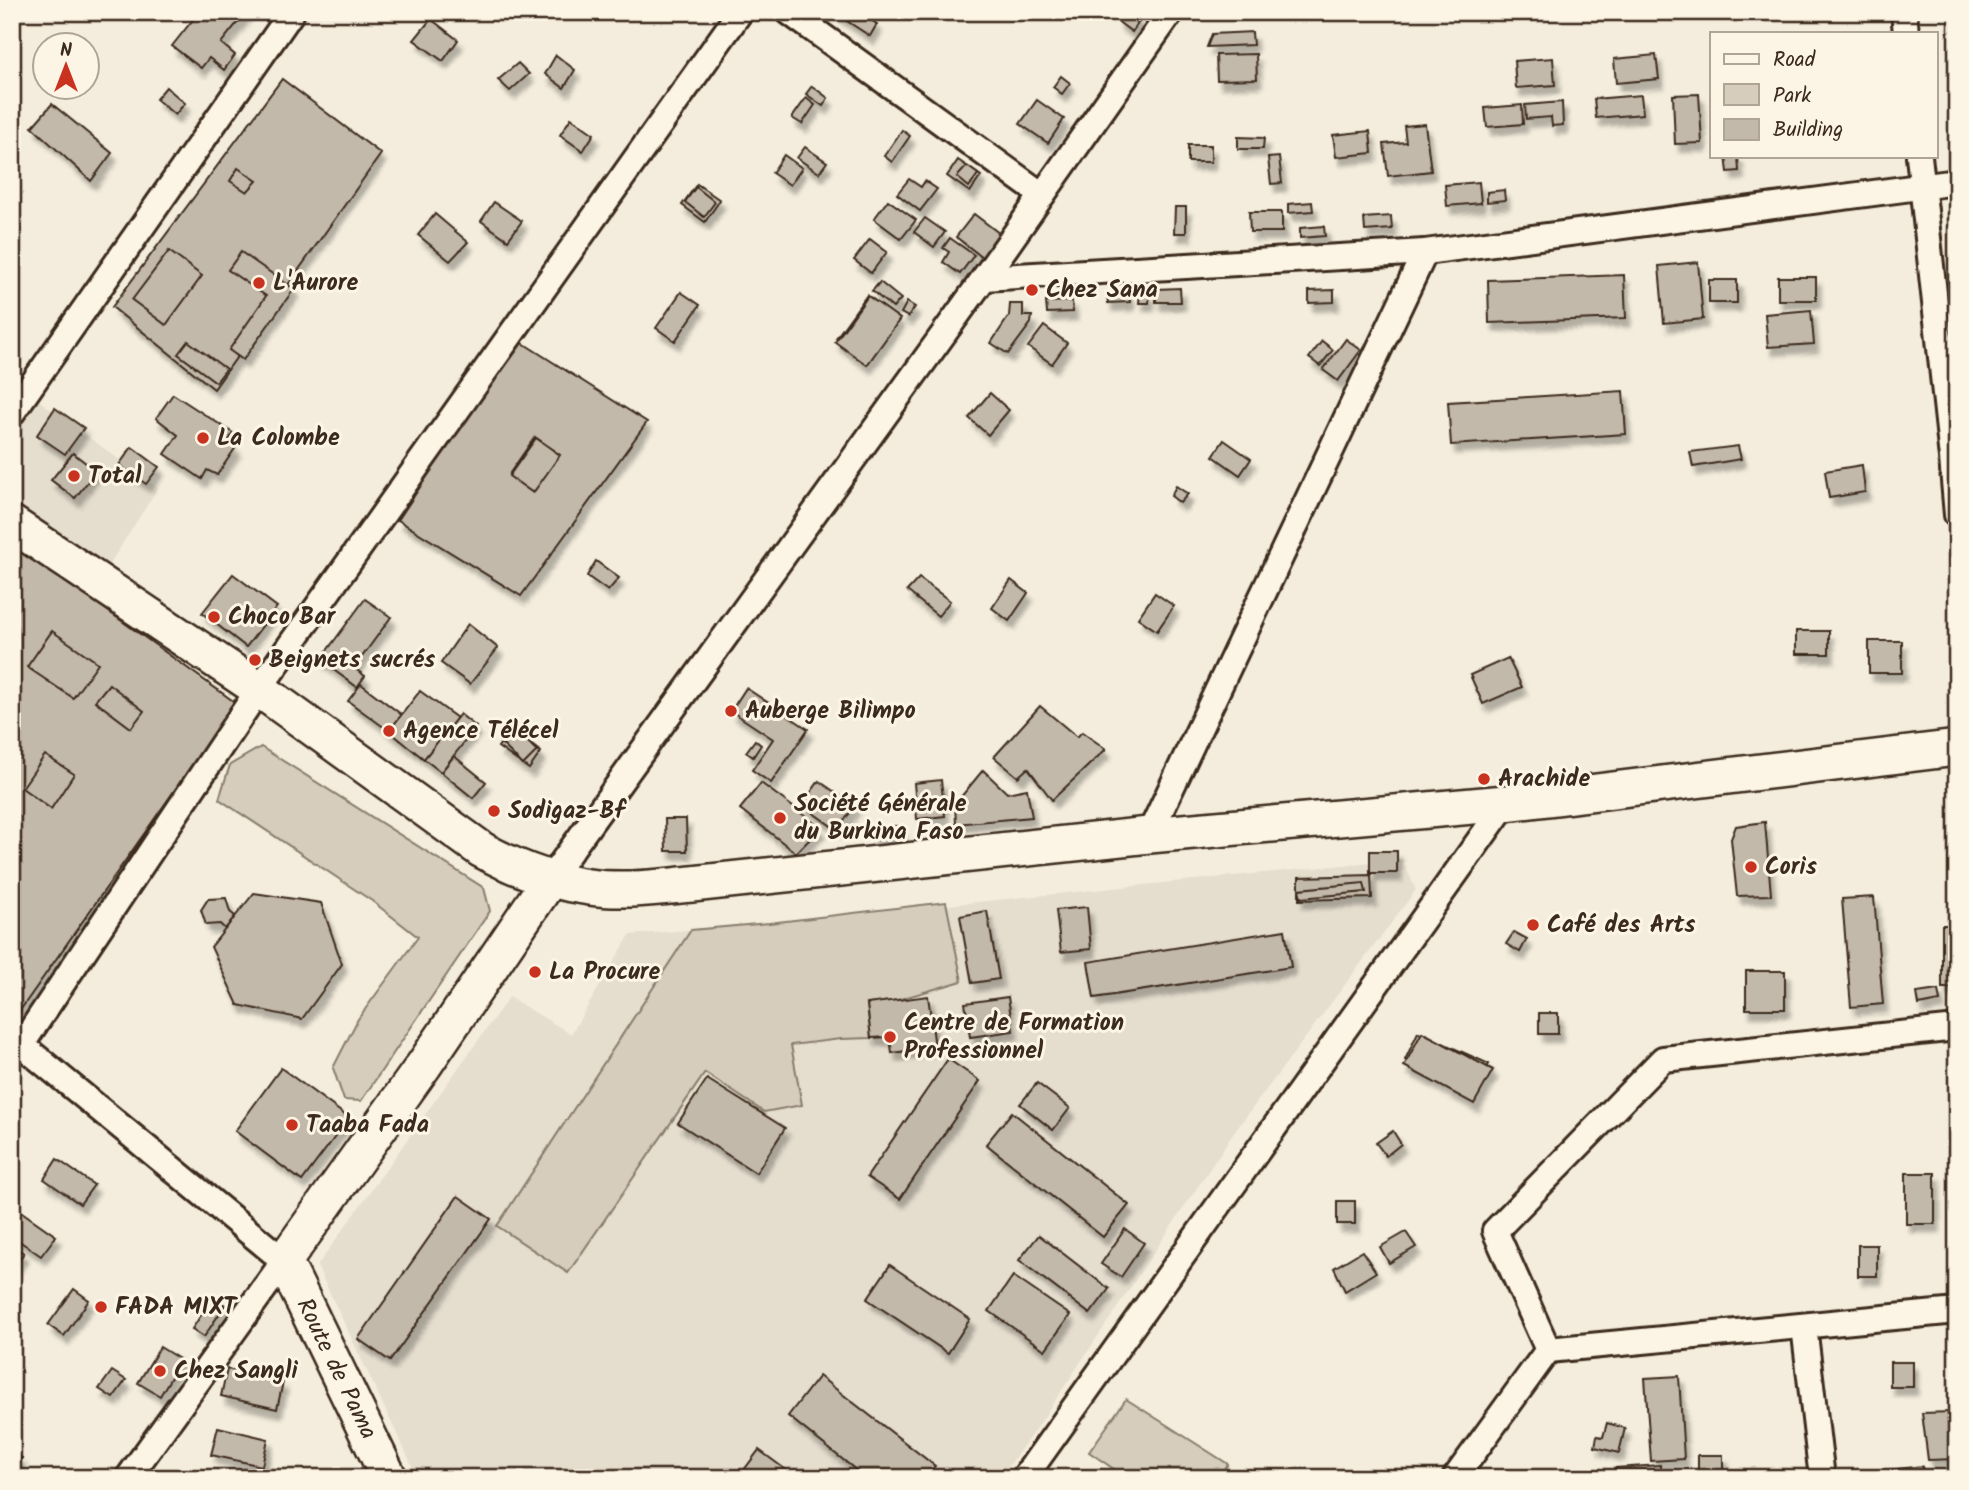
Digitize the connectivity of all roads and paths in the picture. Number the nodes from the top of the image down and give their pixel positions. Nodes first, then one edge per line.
1 (292, 12) edge
2 (740, 12) edge
3 (789, 12) edge
4 (1171, 12) edge
5 (1904, 12) edge
6 (1906, 32) edge
7 (1919, 158) edge
8 (1957, 182) edge
9 (1922, 185) junction
10 (1042, 195) junction
11 (1425, 253) junction
12 (984, 278) junction
13 (12, 413) edge
14 (1954, 458) edge
15 (1957, 515) edge
16 (12, 524) edge
17 (259, 689) junction
18 (1957, 748) edge
19 (1506, 803) junction
20 (1149, 835) junction
21 (550, 879) junction
22 (1957, 1028) edge
23 (17, 1041) edge
24 (284, 1261) junction
25 (1957, 1311) edge
26 (1804, 1326) junction
27 (1548, 1350) junction
28 (128, 1478) edge
29 (389, 1478) edge
30 (1024, 1478) edge
31 (1455, 1478) edge
32 (1822, 1478) edge

1 - 13 street
2 - 17 street
3 - 10 street
4 - 10 street
5 - 6 street
7 - 9 street
8 - 9 street
9 - 11 street
9 - 14 street
10 - 12 street
11 - 12 street
11 - 20 street
12 - 21 street
14 - 15 street
16 - 17 highway
17 - 21 highway
17 - 23 street
18 - 19 highway
19 - 20 highway
19 - 30 street
20 - 21 highway
21 - 24 highway
22 - 27 street
23 - 24 street
24 - 28 street
24 - 29 highway, Route de Pama
25 - 26 street
26 - 27 street
26 - 32 street
27 - 31 street

